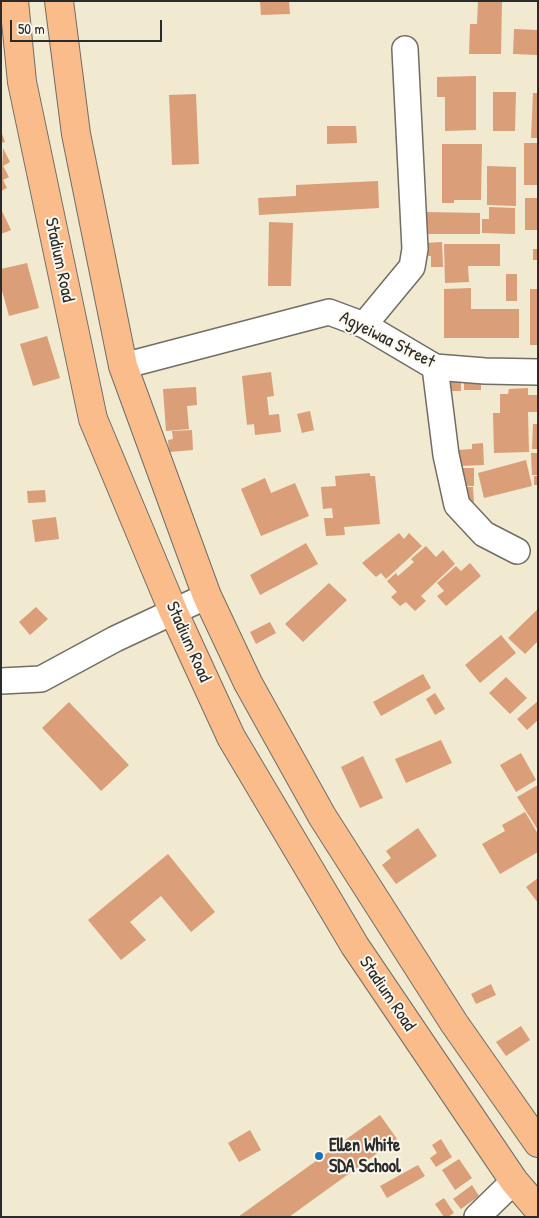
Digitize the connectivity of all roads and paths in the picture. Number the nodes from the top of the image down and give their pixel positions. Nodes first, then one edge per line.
1 (14, 1) edge
2 (59, 1) edge
3 (406, 49) dead end
4 (364, 325) junction
5 (123, 366) junction
6 (434, 367) junction
7 (538, 372) edge
8 (517, 550) dead end
9 (207, 596) junction
10 (174, 613) junction
11 (1, 681) edge
12 (538, 1143) edge
13 (514, 1181) junction
14 (538, 1209) edge
15 (477, 1217) edge

1 - 10 main road, Stadium Road
2 - 5 main road, Stadium Road
3 - 4 street
4 - 5 street, Agyeiwaa Street
4 - 6 street, Agyeiwaa Street
5 - 9 main road, Stadium Road
6 - 7 street, Agyeiwaa Street
6 - 8 street
9 - 10 street
9 - 12 main road, Stadium Road
10 - 11 street
10 - 13 main road, Stadium Road
13 - 14 main road, Stadium Road
13 - 15 street

